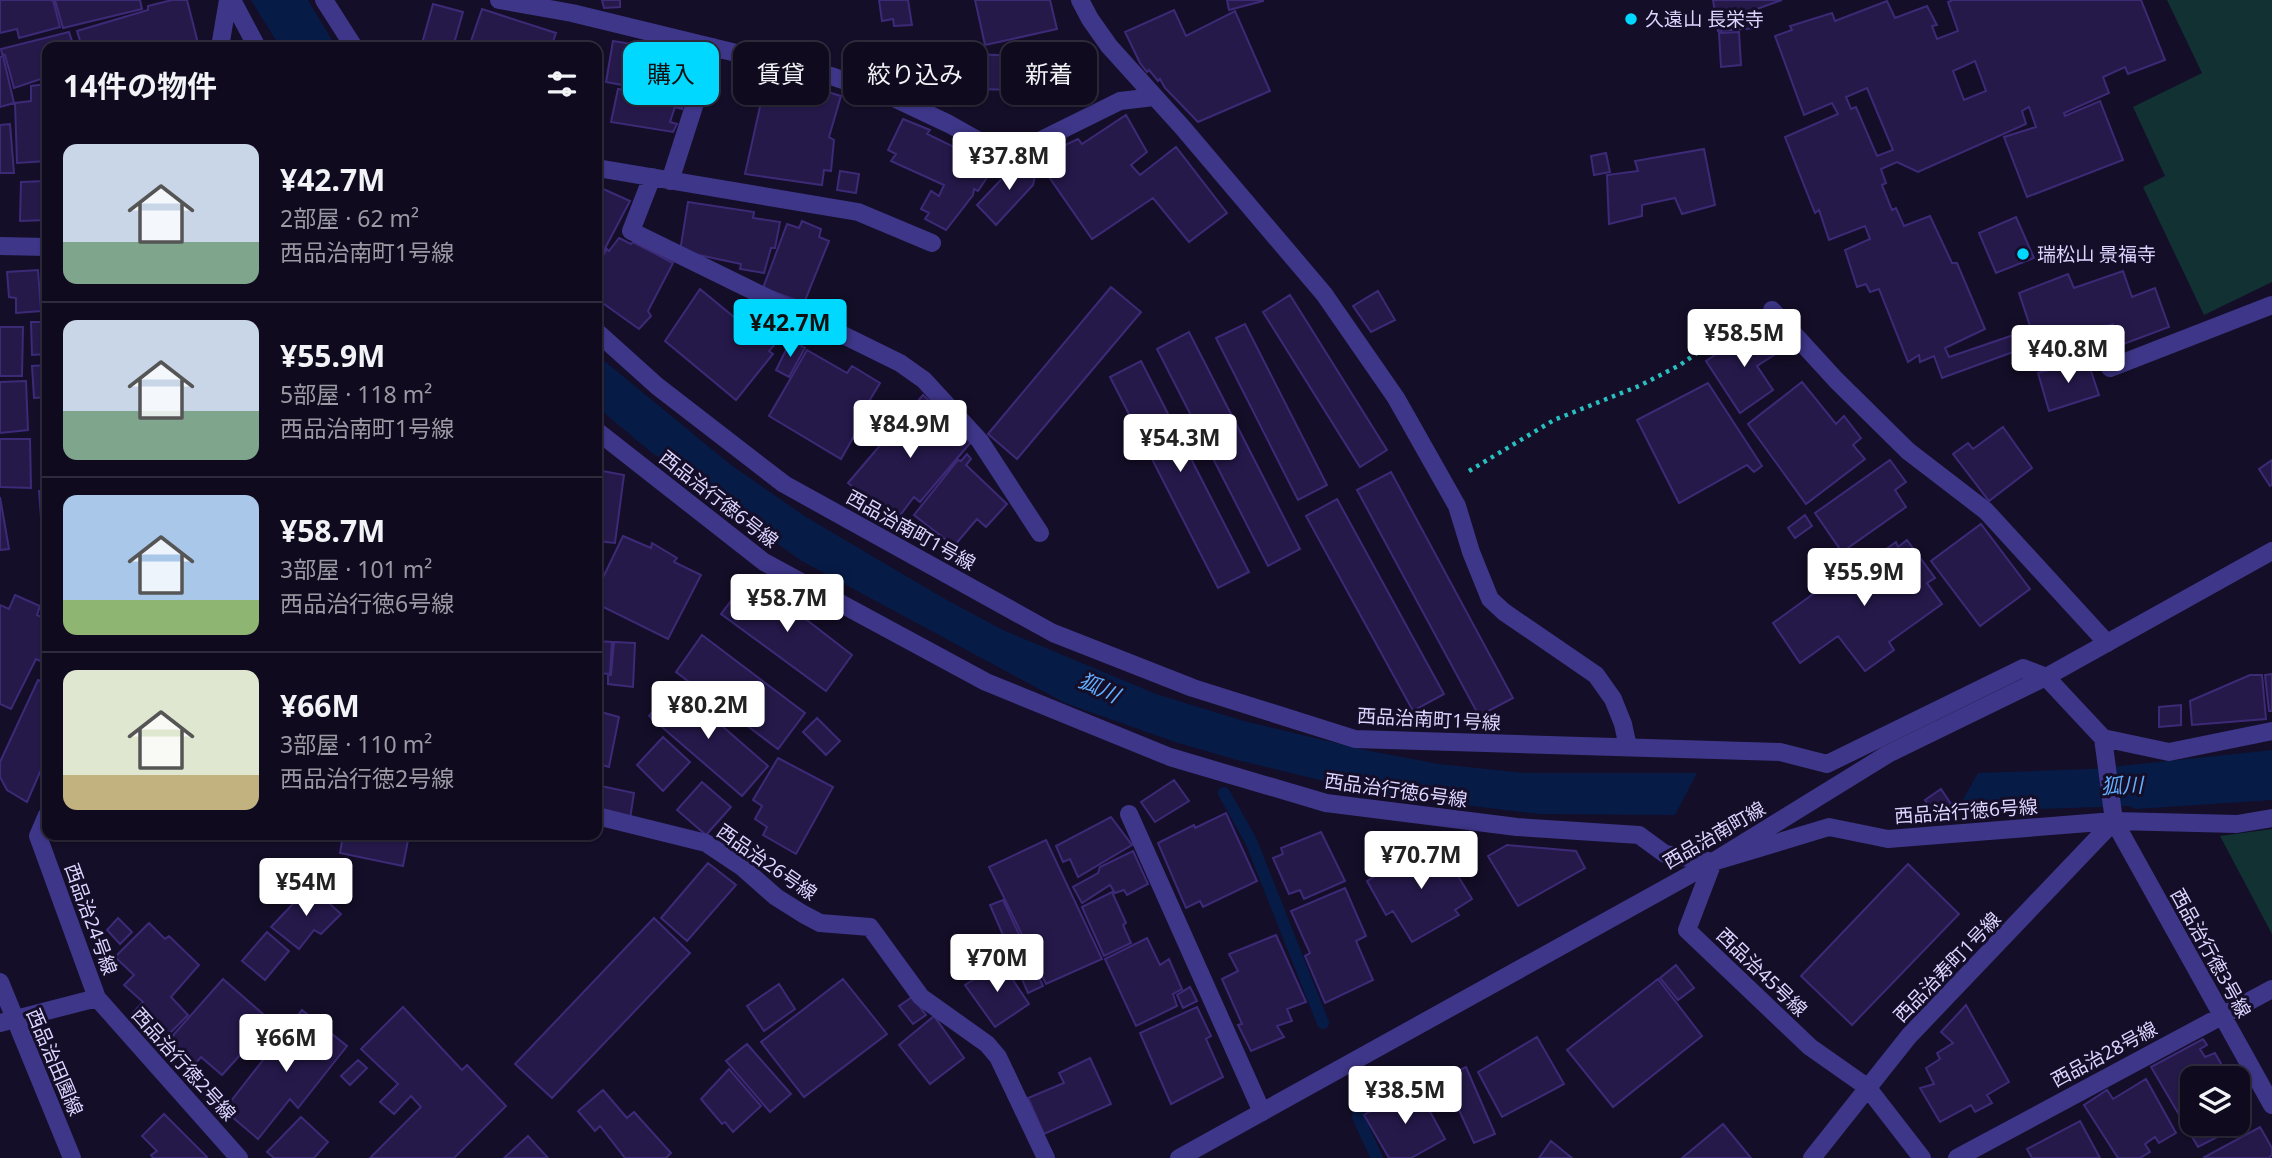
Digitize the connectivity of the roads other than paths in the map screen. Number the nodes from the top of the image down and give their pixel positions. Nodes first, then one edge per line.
1 (230, 0) edge
2 (324, 0) edge
3 (499, 0) edge
4 (1080, 0) edge
5 (221, 42) edge
6 (254, 42) edge
7 (352, 42) edge
8 (692, 42) edge
9 (719, 48) edge
10 (1154, 97) junction
11 (694, 105) edge
12 (602, 169) edge
13 (652, 177) junction
14 (670, 181) junction
15 (932, 243) dead end
16 (0, 246) edge
17 (42, 247) edge
18 (2272, 306) edge
19 (1772, 310) road end
20 (602, 336) edge
21 (2110, 368) dead end
22 (602, 435) edge
23 (1040, 533) dead end
24 (2272, 551) edge
25 (2107, 643) junction
26 (2046, 677) junction
27 (2272, 731) edge
28 (2103, 738) junction
29 (1628, 747) junction
30 (1129, 814) dead end
31 (2113, 816) junction
32 (602, 817) edge
33 (2272, 818) edge
34 (42, 827) edge
35 (1713, 862) junction
36 (0, 982) edge
37 (2272, 989) edge
38 (97, 998) junction
39 (2221, 1015) junction
40 (7, 1020) edge
41 (1867, 1087) junction
42 (2272, 1105) edge
43 (1262, 1112) junction
44 (72, 1158) edge
45 (239, 1158) edge
46 (1046, 1158) edge
47 (1178, 1158) edge
48 (1812, 1158) edge
49 (1922, 1158) edge
50 (1957, 1158) edge

1 - 5 street
1 - 6 street
2 - 7 street
3 - 8 street
4 - 10 street
9 - 10 street
10 - 29 street
11 - 14 street
12 - 13 street
13 - 14 street
13 - 23 street
14 - 15 street
16 - 17 street
18 - 21 street
19 - 25 street
20 - 29 street, 西品治南町1号線
22 - 35 street, 西品治行徳6号線
24 - 25 street, 西品治南町線
25 - 26 street, 西品治南町線
26 - 28 street
26 - 29 street, 西品治南町1号線
26 - 35 street, 西品治南町線
27 - 28 street
28 - 31 street
30 - 43 street
31 - 33 street, 西品治行徳6号線
31 - 35 street, 西品治行徳6号線
31 - 39 street, 西品治行徳3号線
31 - 41 street, 西品治寿町1号線
32 - 46 street, 西品治26号線
34 - 38 street, 西品治24号線
35 - 41 street, 西品治45号線
35 - 43 street, 西品治南町線
36 - 40 street, 西品治田園線
37 - 39 street, 西品治28号線
38 - 40 street, 西品治24号線
38 - 45 street, 西品治行徳2号線
39 - 42 street, 西品治行徳3号線
39 - 50 street, 西品治28号線
40 - 44 street, 西品治田園線
41 - 48 street, 西品治寿町1号線
41 - 49 street
43 - 47 street, 西品治南町線

